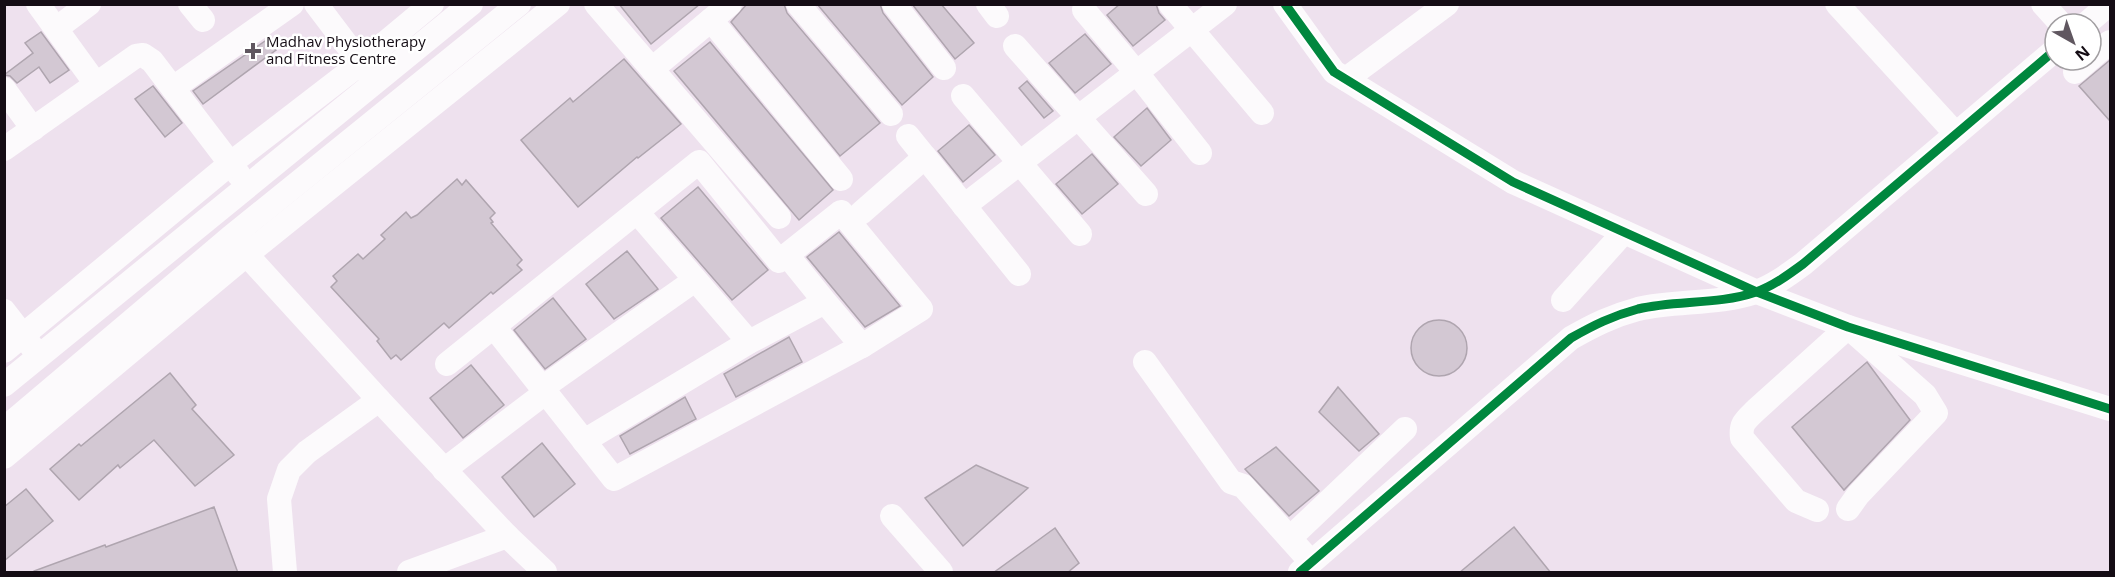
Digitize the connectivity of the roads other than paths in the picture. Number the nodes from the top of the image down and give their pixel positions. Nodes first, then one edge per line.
1 (38, 4) edge
2 (89, 4) edge
3 (292, 4) edge
4 (316, 4) edge
5 (432, 4) edge
6 (471, 4) edge
7 (519, 4) edge
8 (558, 4) edge
9 (596, 4) edge
10 (730, 4) edge
11 (798, 4) edge
12 (894, 4) edge
13 (1170, 4) edge
14 (1225, 4) edge
15 (1285, 4) edge
16 (1447, 4) edge
17 (1838, 4) edge
18 (1084, 10) dead end
19 (711, 20) junction
20 (57, 28) junction
21 (1192, 30) junction
22 (1015, 46) dead end
23 (2043, 60) edge
24 (361, 63) junction
25 (944, 68) dead end
26 (652, 69) junction
27 (1136, 72) junction
28 (1346, 79) junction
29 (376, 82) junction
30 (96, 84) junction
31 (173, 88) junction
32 (4, 89) edge
33 (963, 96) dead end
34 (1262, 113) dead end
35 (891, 114) dead end
36 (1079, 117) junction
37 (33, 129) junction
38 (1956, 134) junction
39 (908, 135) dead end
40 (4, 149) edge
41 (1200, 153) dead end
42 (925, 157) junction
43 (231, 163) junction
44 (1020, 164) junction
45 (841, 179) dead end
46 (248, 186) junction
47 (197, 191) junction
48 (1146, 194) dead end
49 (964, 206) junction
50 (637, 212) junction
51 (214, 213) junction
52 (861, 213) dead end
53 (779, 217) dead end
54 (1624, 232) junction
55 (1080, 234) dead end
56 (231, 237) junction
57 (246, 255) junction
58 (787, 255) junction
59 (1019, 274) dead end
60 (695, 280) junction
61 (1757, 292) junction
62 (1563, 300) dead end
63 (825, 302) junction
64 (4, 311) edge
65 (494, 327) junction
66 (1848, 327) junction
67 (23, 335) junction
68 (749, 342) junction
69 (862, 346) junction
70 (4, 351) edge
71 (39, 357) junction
72 (1145, 362) dead end
73 (447, 364) dead end
74 (4, 386) edge
75 (547, 395) junction
76 (379, 400) junction
77 (2110, 409) edge
78 (4, 429) edge
79 (1405, 429) dead end
80 (584, 441) junction
81 (4, 458) edge
82 (450, 476) junction
83 (1848, 509) dead end
84 (1817, 510) dead end
85 (892, 516) dead end
86 (507, 536) junction
87 (1290, 538) junction
88 (1305, 568) edge
89 (285, 573) edge
90 (409, 573) edge
91 (545, 573) edge
92 (940, 573) edge

1 - 20 street
2 - 20 street
3 - 31 street
4 - 24 street
5 - 24 street
6 - 29 street
7 - 56 street
8 - 57 street
9 - 26 street
10 - 19 street
11 - 35 street
12 - 25 street
13 - 21 street
14 - 21 street
15 - 28 street
16 - 28 street
17 - 38 street
18 - 27 street
19 - 26 street
19 - 45 street
20 - 30 street
21 - 27 street
21 - 34 street
22 - 36 street
23 - 38 street
24 - 29 street
24 - 43 street
26 - 53 street
27 - 36 street
27 - 41 street
28 - 54 street
29 - 46 street
30 - 31 street
30 - 37 street
31 - 43 street
32 - 37 street
33 - 44 street
36 - 44 street
36 - 48 street
37 - 40 street
38 - 61 street
39 - 42 street
42 - 49 street
42 - 52 street
43 - 46 street
43 - 47 street
44 - 49 street
44 - 55 street
46 - 51 street
47 - 51 street
47 - 67 street
49 - 59 street
50 - 58 street
50 - 60 street
50 - 65 street
51 - 56 street
51 - 71 street
54 - 61 street
54 - 62 street
56 - 57 street
56 - 78 street
57 - 76 street
57 - 81 street
58 - 63 street
58 - 69 street
60 - 68 street
60 - 75 street
61 - 66 street
61 - 88 street
63 - 68 street
63 - 69 street
64 - 67 street
65 - 73 street
65 - 75 street
66 - 77 street
66 - 83 street
66 - 84 street
67 - 70 street
67 - 71 street
68 - 80 street
69 - 80 street
71 - 74 street
72 - 87 street
75 - 80 street
75 - 82 street
76 - 82 street
76 - 89 street
79 - 87 street
82 - 86 street
85 - 92 street
86 - 90 street
86 - 91 street
87 - 88 street

